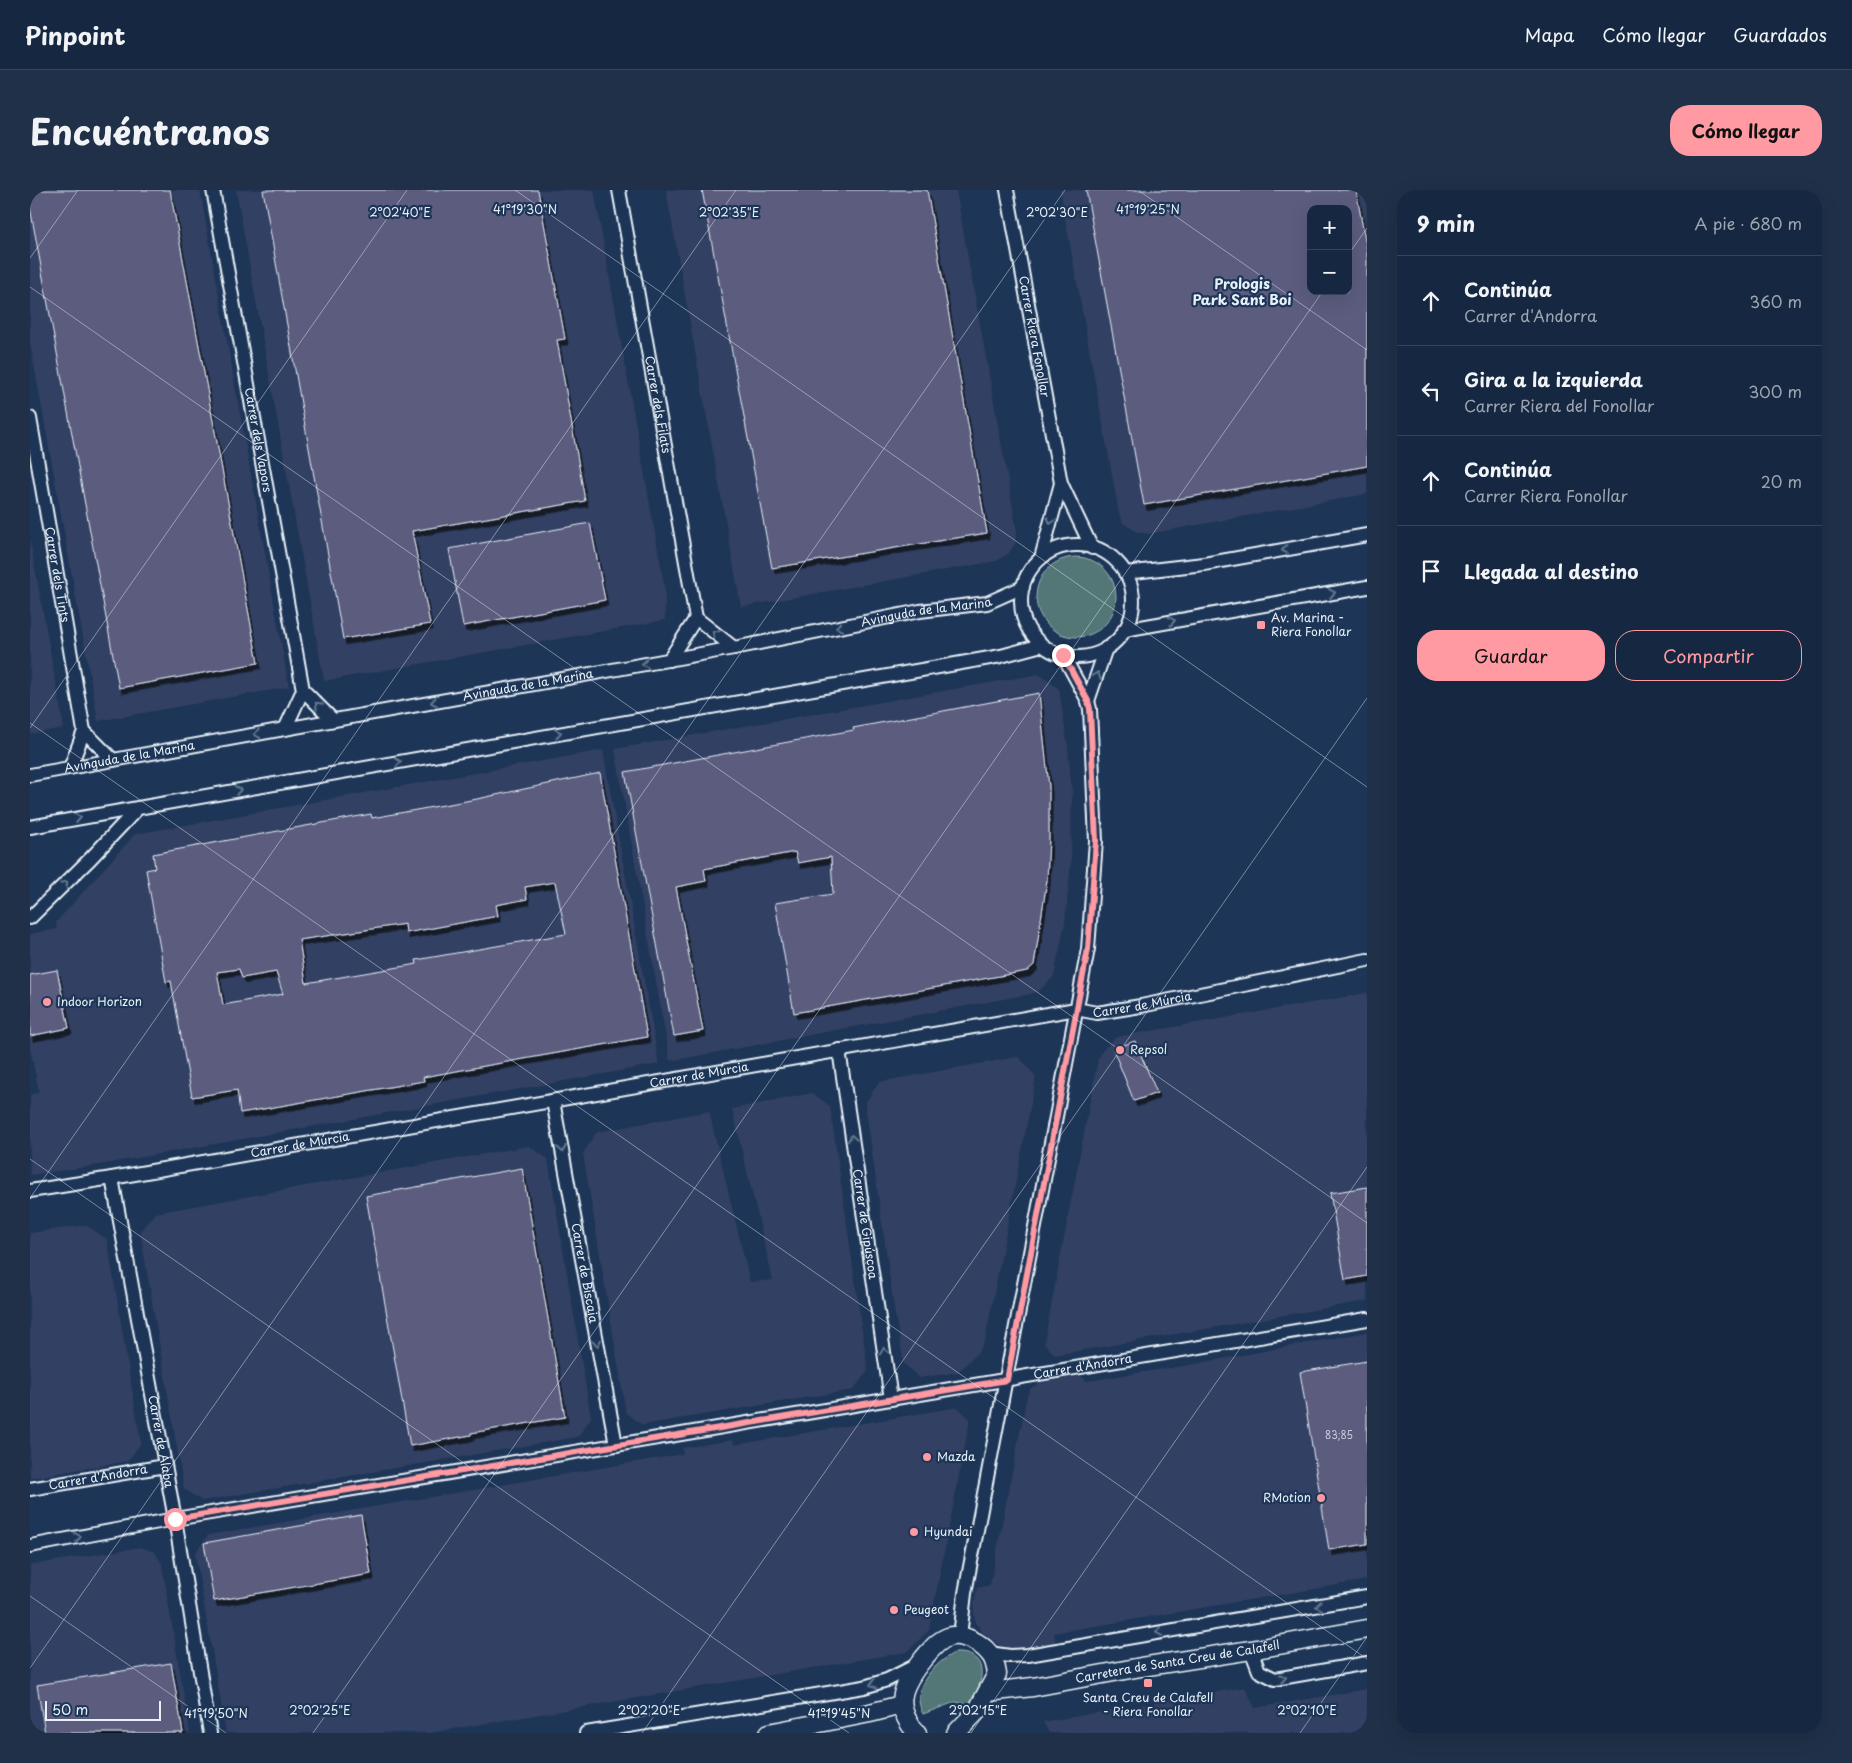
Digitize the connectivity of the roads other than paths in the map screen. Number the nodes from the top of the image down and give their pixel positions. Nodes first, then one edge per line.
1 (213, 190) edge
2 (619, 190) edge
3 (1007, 190) edge
4 (30, 418) edge
5 (32, 442) edge
6 (30, 477) edge
7 (1061, 483) junction
8 (42, 488) junction
9 (1367, 536) edge
10 (1092, 548) junction
11 (1041, 558) junction
12 (1125, 573) junction
13 (1023, 587) junction
14 (1367, 587) edge
15 (696, 618) junction
16 (1124, 630) junction
17 (1042, 645) junction
18 (734, 648) junction
19 (1106, 648) junction
20 (1063, 655) junction
21 (670, 660) junction
22 (303, 690) junction
23 (1088, 701) junction
24 (333, 720) junction
25 (285, 729) junction
26 (84, 731) junction
27 (114, 760) junction
28 (70, 768) junction
29 (30, 775) edge
30 (138, 808) junction
31 (30, 827) edge
32 (30, 918) edge
33 (1367, 960) edge
34 (1076, 1009) junction
35 (839, 1050) junction
36 (553, 1101) junction
37 (112, 1178) junction
38 (30, 1191) edge
39 (1367, 1319) edge
40 (1007, 1380) junction
41 (891, 1399) junction
42 (616, 1445) junction
43 (165, 1466) junction
44 (30, 1489) edge
45 (175, 1519) junction
46 (30, 1546) edge
47 (1367, 1597) edge
48 (1367, 1629) edge
49 (960, 1636) junction
50 (1251, 1650) junction
51 (989, 1653) junction
52 (1367, 1662) edge
53 (918, 1665) junction
54 (988, 1692) junction
55 (901, 1705) junction
56 (958, 1732) edge
57 (210, 1733) edge
58 (586, 1733) edge
59 (769, 1733) edge
60 (917, 1733) edge

1 - 22 street, Carrer dels Vapors
2 - 15 street, Carrer dels Filats
3 - 7 street, Carrer Riera Fonollar
4 - 5 street, Carrer dels Tints
5 - 8 street, Carrer dels Tints
6 - 8 street
7 - 10 street, Carrer Riera Fonollar
7 -> 11 street, Carrer Riera Fonollar
8 - 26 street, Carrer dels Tints
9 -> 12 street
10 - 11 street
10 - 12 street
11 - 13 street
12 - 16 street
13 - 17 street
13 -> 18 street, Avinguda de la Marina
16 -> 14 street
18 -> 15 street
15 - 21 street
16 - 19 street
17 - 20 street
30 -> 17 street
18 - 21 street, Avinguda de la Marina
19 - 20 street
23 -> 19 street
20 - 23 street
21 -> 24 street, Avinguda de la Marina
24 -> 22 street
22 - 25 street
23 - 34 street
24 - 25 street, Avinguda de la Marina
25 -> 27 street, Avinguda de la Marina
26 - 27 street
26 - 28 street
27 - 28 street, Avinguda de la Marina
28 - 29 street, Avinguda de la Marina
31 -> 30 street
32 -> 30 street
33 - 34 street, Carrer de Múrcia
34 - 35 street, Carrer de Múrcia
34 - 40 street
35 - 36 street, Carrer de Múrcia
41 -> 35 street, Carrer de Gipúscoa
36 - 37 street, Carrer de Múrcia
36 -> 42 street, Carrer de Biscaia
37 - 38 street, Carrer de Múrcia
37 - 43 street, Carrer de Álaba
39 - 40 street, Carrer d'Andorra
40 - 41 street, Carrer d'Andorra
40 - 49 street
41 - 42 street, Carrer d'Andorra
42 - 45 street, Carrer d'Andorra
43 - 44 street, Carrer d'Andorra
43 - 45 street, Carrer de Álaba
46 -> 45 street, Carrer d'Andorra
45 - 57 street, Carrer de Álaba
47 -> 51 street
48 - 50 street, Carretera de Santa Creu de Calafell
49 - 51 street
49 - 53 street
50 -> 52 street
50 - 54 street, Carretera de Santa Creu de Calafell
51 - 54 street
53 - 55 street
53 -> 58 street
54 - 56 street
55 - 59 street
55 - 60 street

